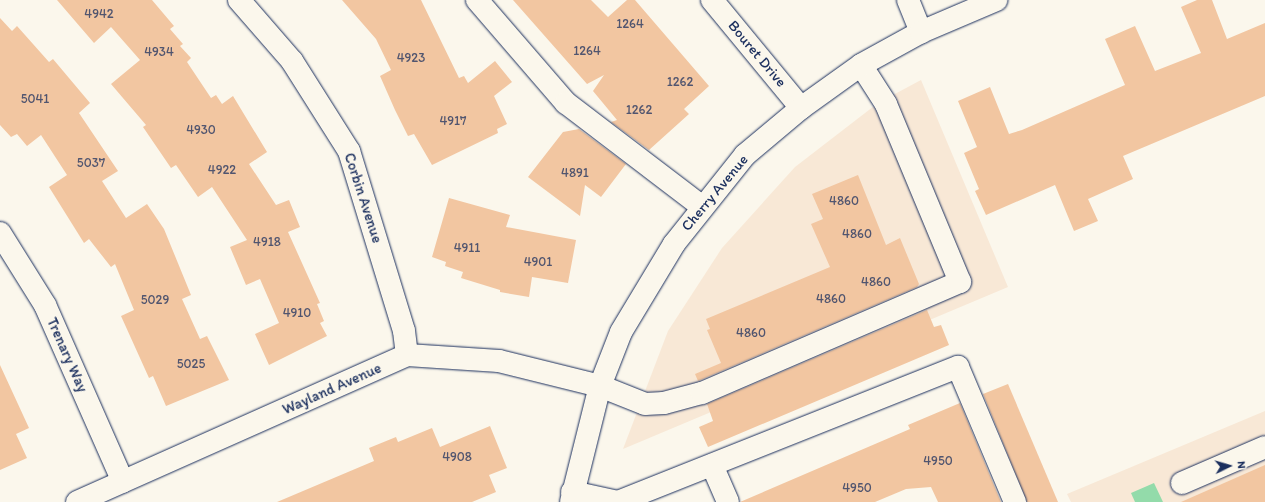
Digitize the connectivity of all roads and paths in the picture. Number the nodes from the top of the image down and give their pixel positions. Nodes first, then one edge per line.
1 (239, 0) edge
2 (477, 0) edge
3 (712, 0) edge
4 (908, 0) edge
5 (996, 0) edge
6 (921, 32) junction
7 (861, 65) junction
8 (801, 108) junction
9 (702, 206) junction
10 (0, 234) edge
11 (407, 355) junction
12 (600, 386) junction
13 (1265, 447) edge
14 (712, 465) junction
15 (123, 482) junction
16 (1182, 483) dead end
17 (571, 497) edge
18 (77, 502) edge
19 (728, 502) edge
20 (1015, 502) edge

1 - 11 street, Corbin Avenue
2 - 9 street
3 - 8 street, Bouret Drive
4 - 6 street
5 - 6 street, Cherry Avenue
6 - 7 street, Cherry Avenue
7 - 8 street, Cherry Avenue
7 - 12 street, Wayland Avenue
8 - 9 street, Cherry Avenue
9 - 12 street, Cherry Avenue
10 - 15 street, Trenary Way
11 - 12 street, Wayland Avenue
11 - 15 street, Wayland Avenue
12 - 17 street, Cherry Avenue
13 - 16 street
14 - 17 street
14 - 19 street
14 - 20 street
15 - 18 street, Wayland Avenue

